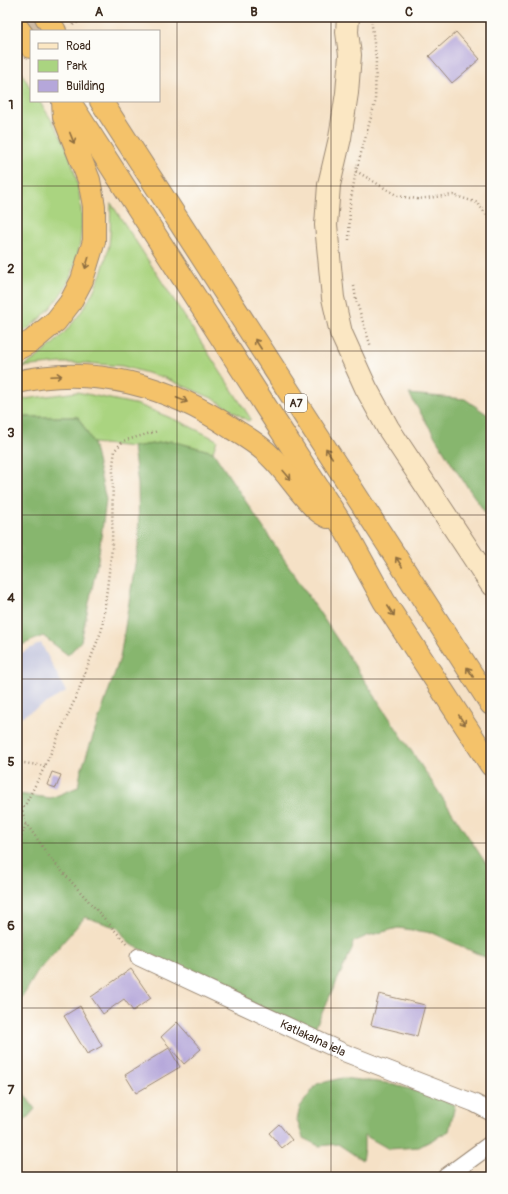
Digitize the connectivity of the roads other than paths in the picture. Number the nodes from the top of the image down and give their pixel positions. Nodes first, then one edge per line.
1 (46, 17) edge
2 (344, 22) edge
3 (17, 27) edge
4 (54, 30) edge
5 (30, 46) edge
6 (63, 102) edge
7 (70, 102) edge
8 (102, 102) edge
9 (17, 349) edge
10 (17, 382) edge
11 (344, 528) junction
12 (491, 584) edge
13 (491, 704) edge
14 (491, 765) edge
15 (138, 956) road end
16 (491, 1112) edge
17 (491, 1144) edge
18 (446, 1177) edge

1 - 4 highway
2 - 12 main road
3 - 5 highway
6 -> 9 highway
7 - 11 highway, A7
13 -> 8 highway, A7
10 -> 11 highway
11 -> 14 highway, A7
15 - 16 street, Katlakalna iela
17 - 18 street

